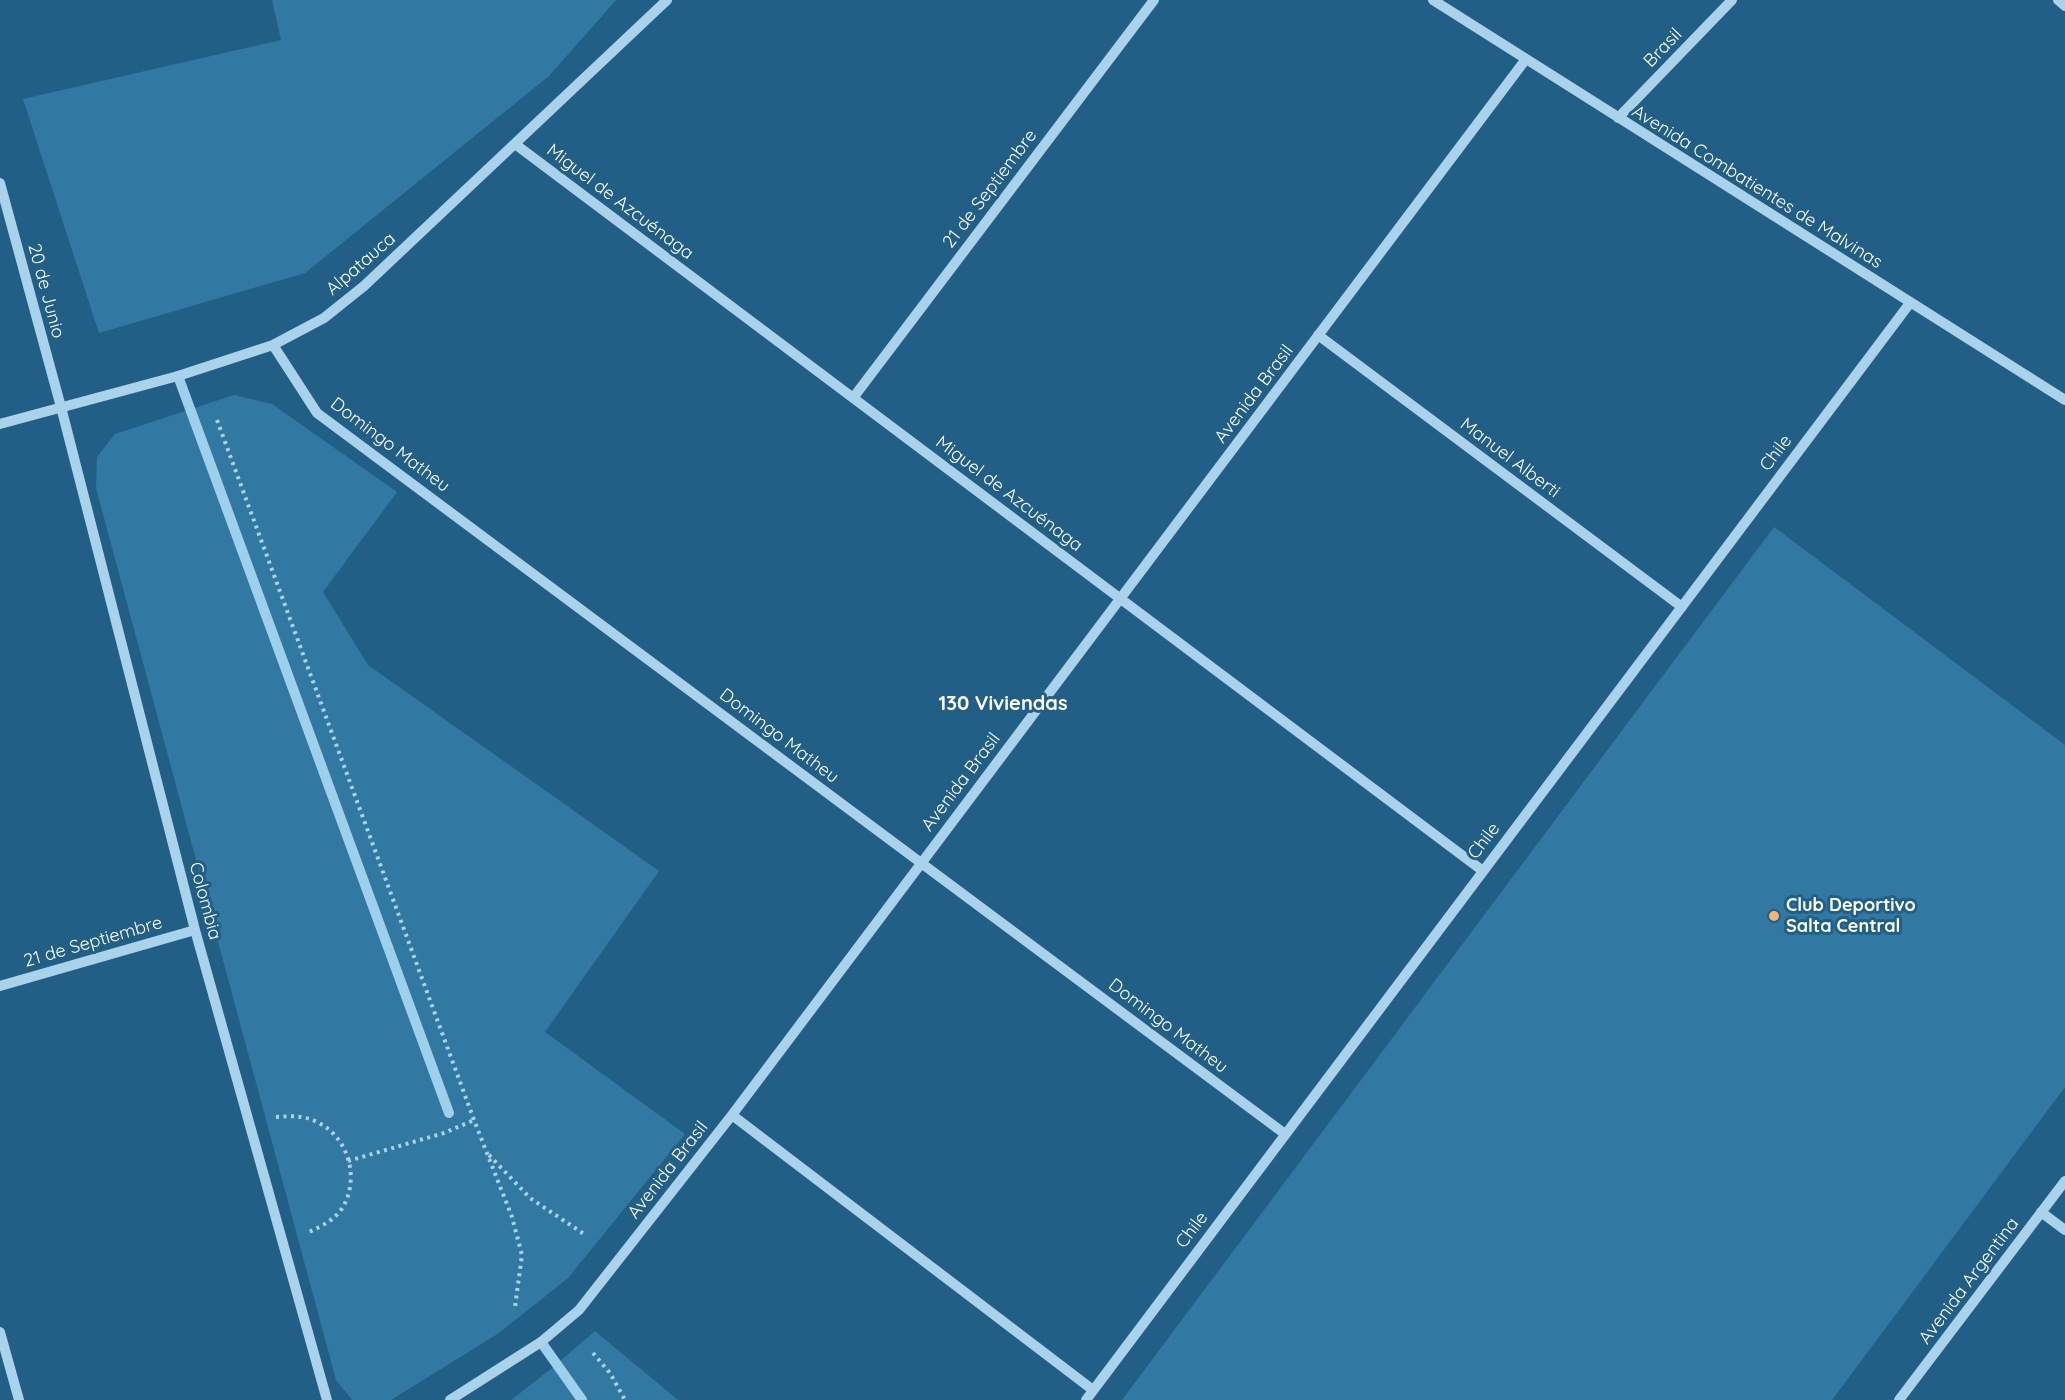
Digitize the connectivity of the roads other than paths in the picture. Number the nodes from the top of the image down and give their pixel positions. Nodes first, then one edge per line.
1 (668, 0) edge
2 (1154, 0) edge
3 (1432, 0) edge
4 (1732, 0) edge
5 (2058, 0) edge
6 (2065, 6) edge
7 (1526, 59) junction
8 (1617, 118) junction
9 (515, 144) junction
10 (0, 183) edge
11 (1910, 303) junction
12 (1318, 335) junction
13 (273, 345) junction
14 (853, 398) junction
15 (2065, 400) edge
16 (61, 408) junction
17 (0, 424) edge
18 (1120, 599) junction
19 (1682, 607) junction
20 (922, 863) junction
21 (1483, 871) junction
22 (195, 930) junction
23 (0, 986) edge
24 (732, 1115) junction
25 (1285, 1134) junction
26 (2065, 1182) edge
27 (2041, 1212) junction
28 (2065, 1230) edge
29 (0, 1332) edge
30 (1093, 1390) junction
31 (19, 1400) edge
32 (327, 1400) edge
33 (450, 1400) edge
34 (1086, 1400) edge
35 (1899, 1400) edge

1 - 9 street, Alpatauca
2 - 14 street, 21 de Septiembre
3 - 7 street, Avenida Combatientes de Malvinas
4 - 8 street, Brasil
5 - 6 street
7 - 8 street, Avenida Combatientes de Malvinas
7 - 12 street, Avenida Brasil
8 - 11 street, Avenida Combatientes de Malvinas
9 - 13 street, Alpatauca
9 - 14 street, Miguel de Azcuénaga
10 - 16 street, 20 de Junio
11 - 15 street, Avenida Combatientes de Malvinas
11 - 19 street, Chile
12 - 18 street, Avenida Brasil
12 - 19 street, Manuel Alberti
13 - 16 street, Alpatauca
13 - 20 street, Domingo Matheu
14 - 18 street, Miguel de Azcuénaga
16 - 17 street, Alpatauca
16 - 22 street, Colombia
18 - 20 street, Avenida Brasil
18 - 21 street, Miguel de Azcuénaga
19 - 21 street, Chile
20 - 24 street, Avenida Brasil
20 - 25 street, Domingo Matheu
21 - 25 street, Chile
22 - 23 street, 21 de Septiembre
22 - 32 street, Colombia
24 - 30 street
24 - 33 street, Avenida Brasil
25 - 30 street, Chile
26 - 27 street, Avenida Argentina
27 - 28 street
27 - 35 street, Avenida Argentina
29 - 31 street
30 - 34 street, Chile

